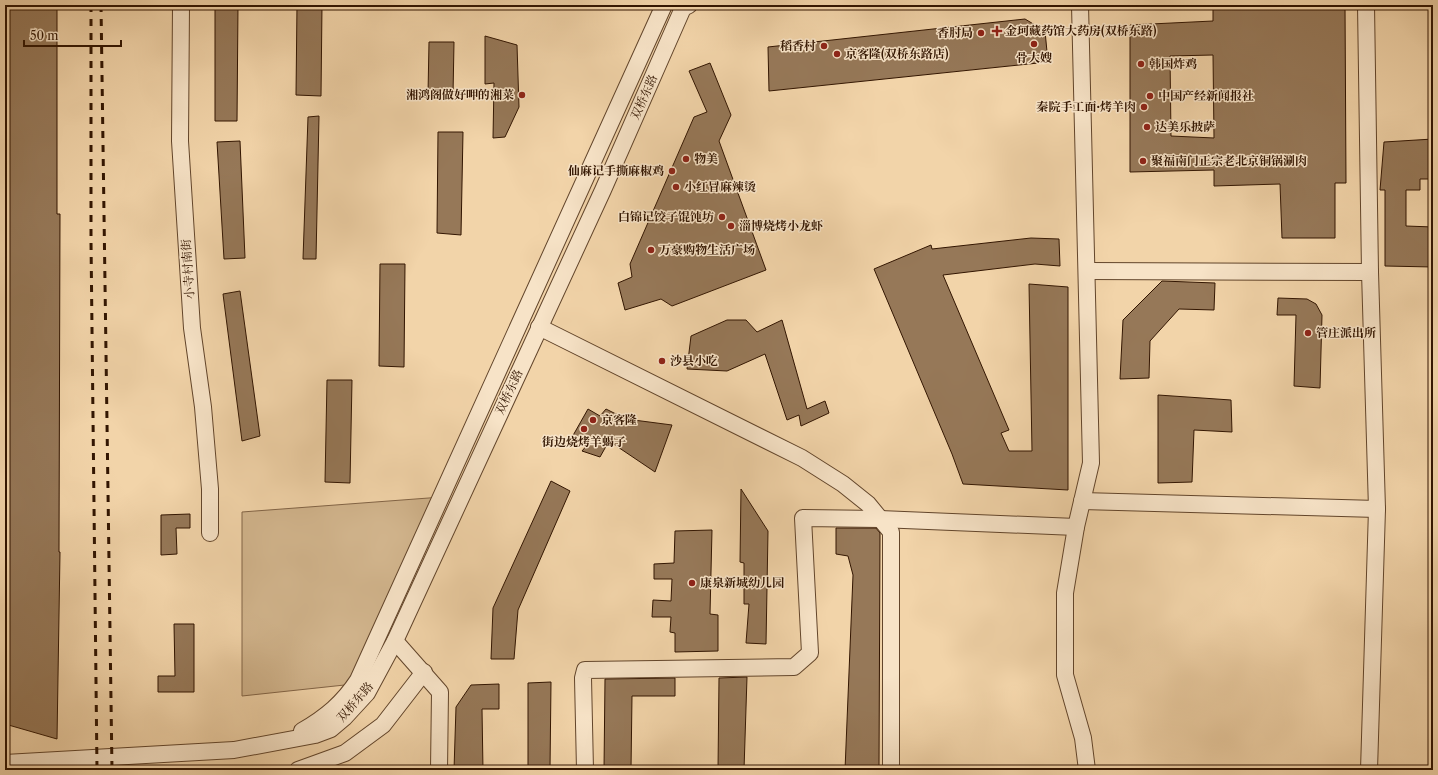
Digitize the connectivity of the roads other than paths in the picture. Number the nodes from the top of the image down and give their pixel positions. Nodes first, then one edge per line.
1 (181, 5) edge
2 (664, 5) edge
3 (1080, 5) edge
4 (1366, 5) edge
5 (685, 6) edge
6 (1087, 271) junction
7 (1370, 272) junction
8 (539, 327) junction
9 (1082, 501) junction
10 (1377, 509) junction
11 (880, 519) junction
12 (1076, 527) junction
13 (210, 533) dead end
14 (395, 641) junction
15 (424, 672) junction
16 (289, 740) junction
17 (5, 763) edge
18 (298, 770) edge
19 (439, 770) edge
20 (585, 770) edge
21 (891, 770) edge
22 (1087, 770) edge
23 (1369, 770) edge

1 - 13 street, 小寺村南街
2 - 16 street, 双桥东路
3 - 6 street
4 - 7 street
5 - 8 street, 双桥东路
6 - 7 street
6 - 9 street
7 - 10 street
8 - 11 street
8 - 14 street, 双桥东路
9 - 10 street
9 - 12 street
10 - 23 street
11 - 12 street
11 - 20 street
11 - 21 street
12 - 22 street
14 - 15 street
14 - 16 street, 双桥东路
15 - 18 street
15 - 19 street
16 - 17 street, 双桥东路

